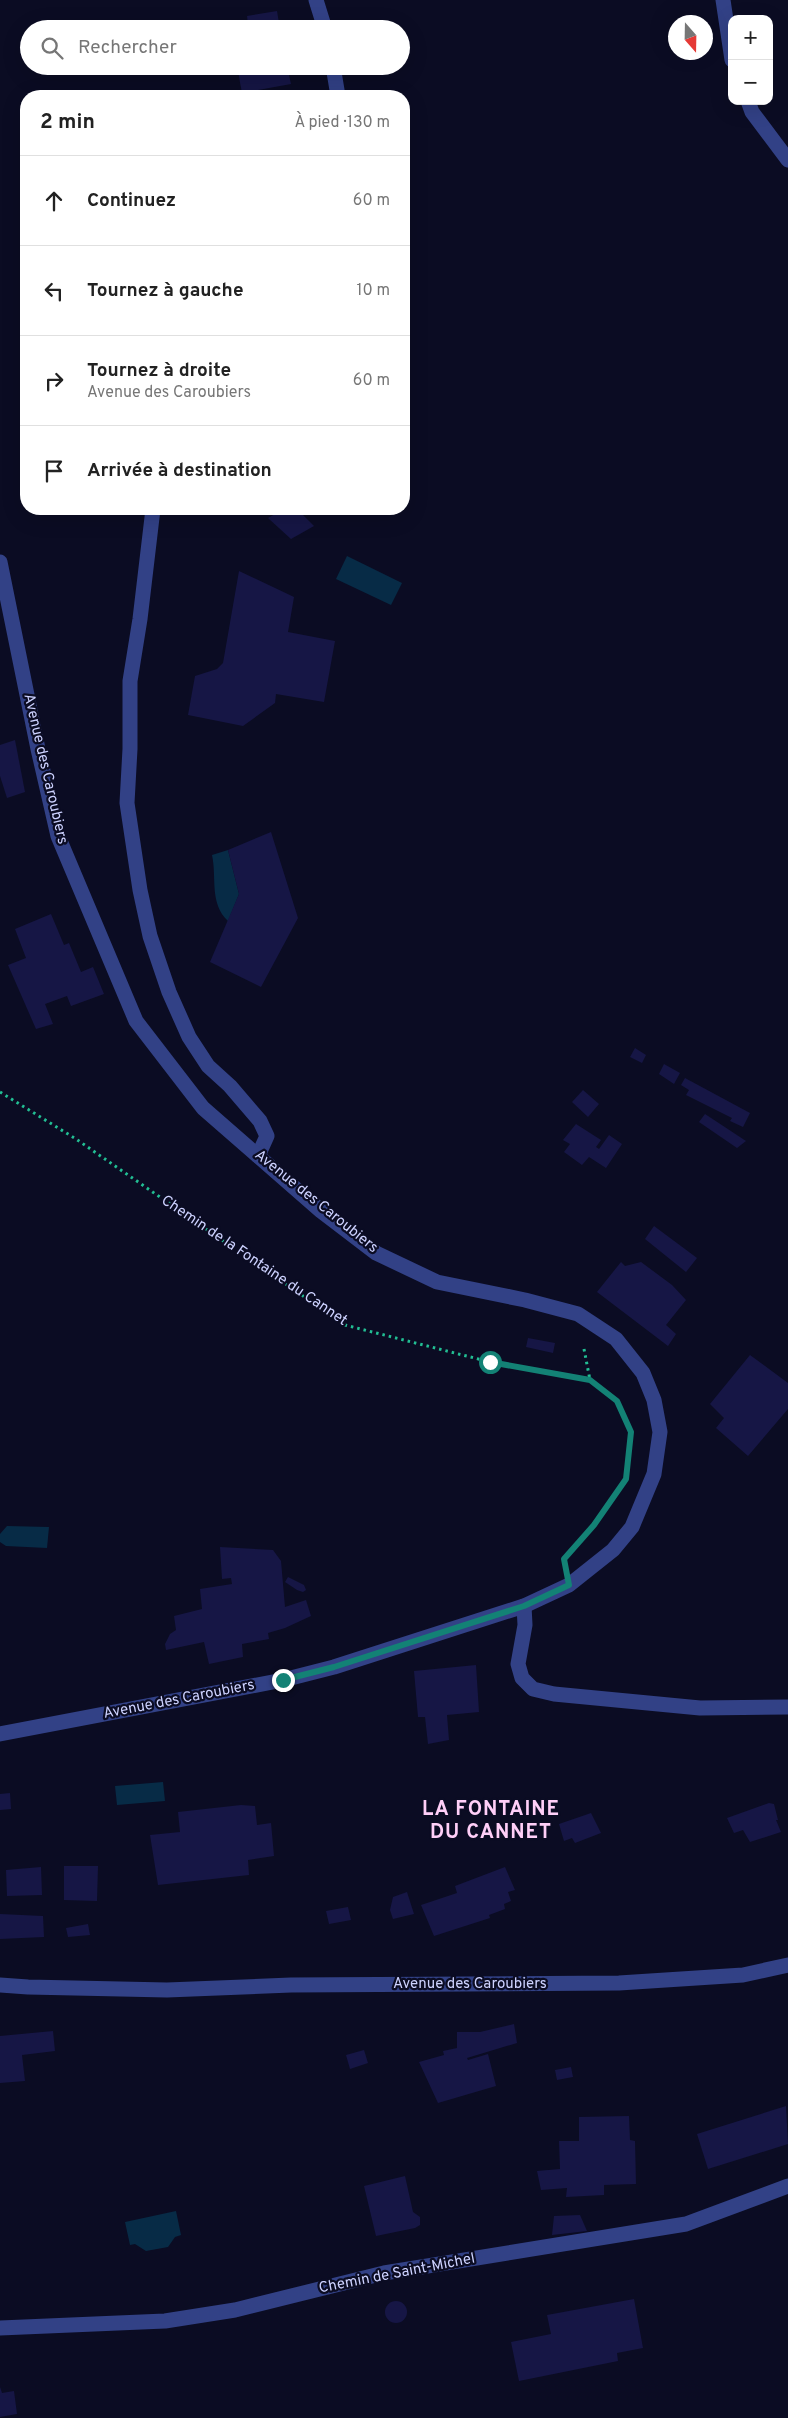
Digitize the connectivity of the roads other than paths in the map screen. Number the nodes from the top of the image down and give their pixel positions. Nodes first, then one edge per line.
1 (316, 0) edge
2 (723, 0) edge
3 (322, 20) edge
4 (728, 33) edge
5 (334, 75) edge
6 (337, 90) edge
7 (749, 105) edge
8 (788, 160) edge
9 (152, 515) edge
10 (0, 562) edge
11 (258, 1156) junction
12 (524, 1606) junction
13 (788, 1707) edge
14 (0, 1734) edge
15 (788, 1965) edge
16 (0, 1985) edge
17 (788, 2186) edge
18 (0, 2328) edge

1 - 3 street
2 - 4 street
5 - 6 street
7 - 8 street
9 - 11 street
10 - 11 street, Avenue des Caroubiers
11 - 12 street, Avenue des Caroubiers
12 - 13 street
12 - 14 street, Avenue des Caroubiers
15 - 16 street, Avenue des Caroubiers
17 - 18 street, Chemin de Saint-Michel

